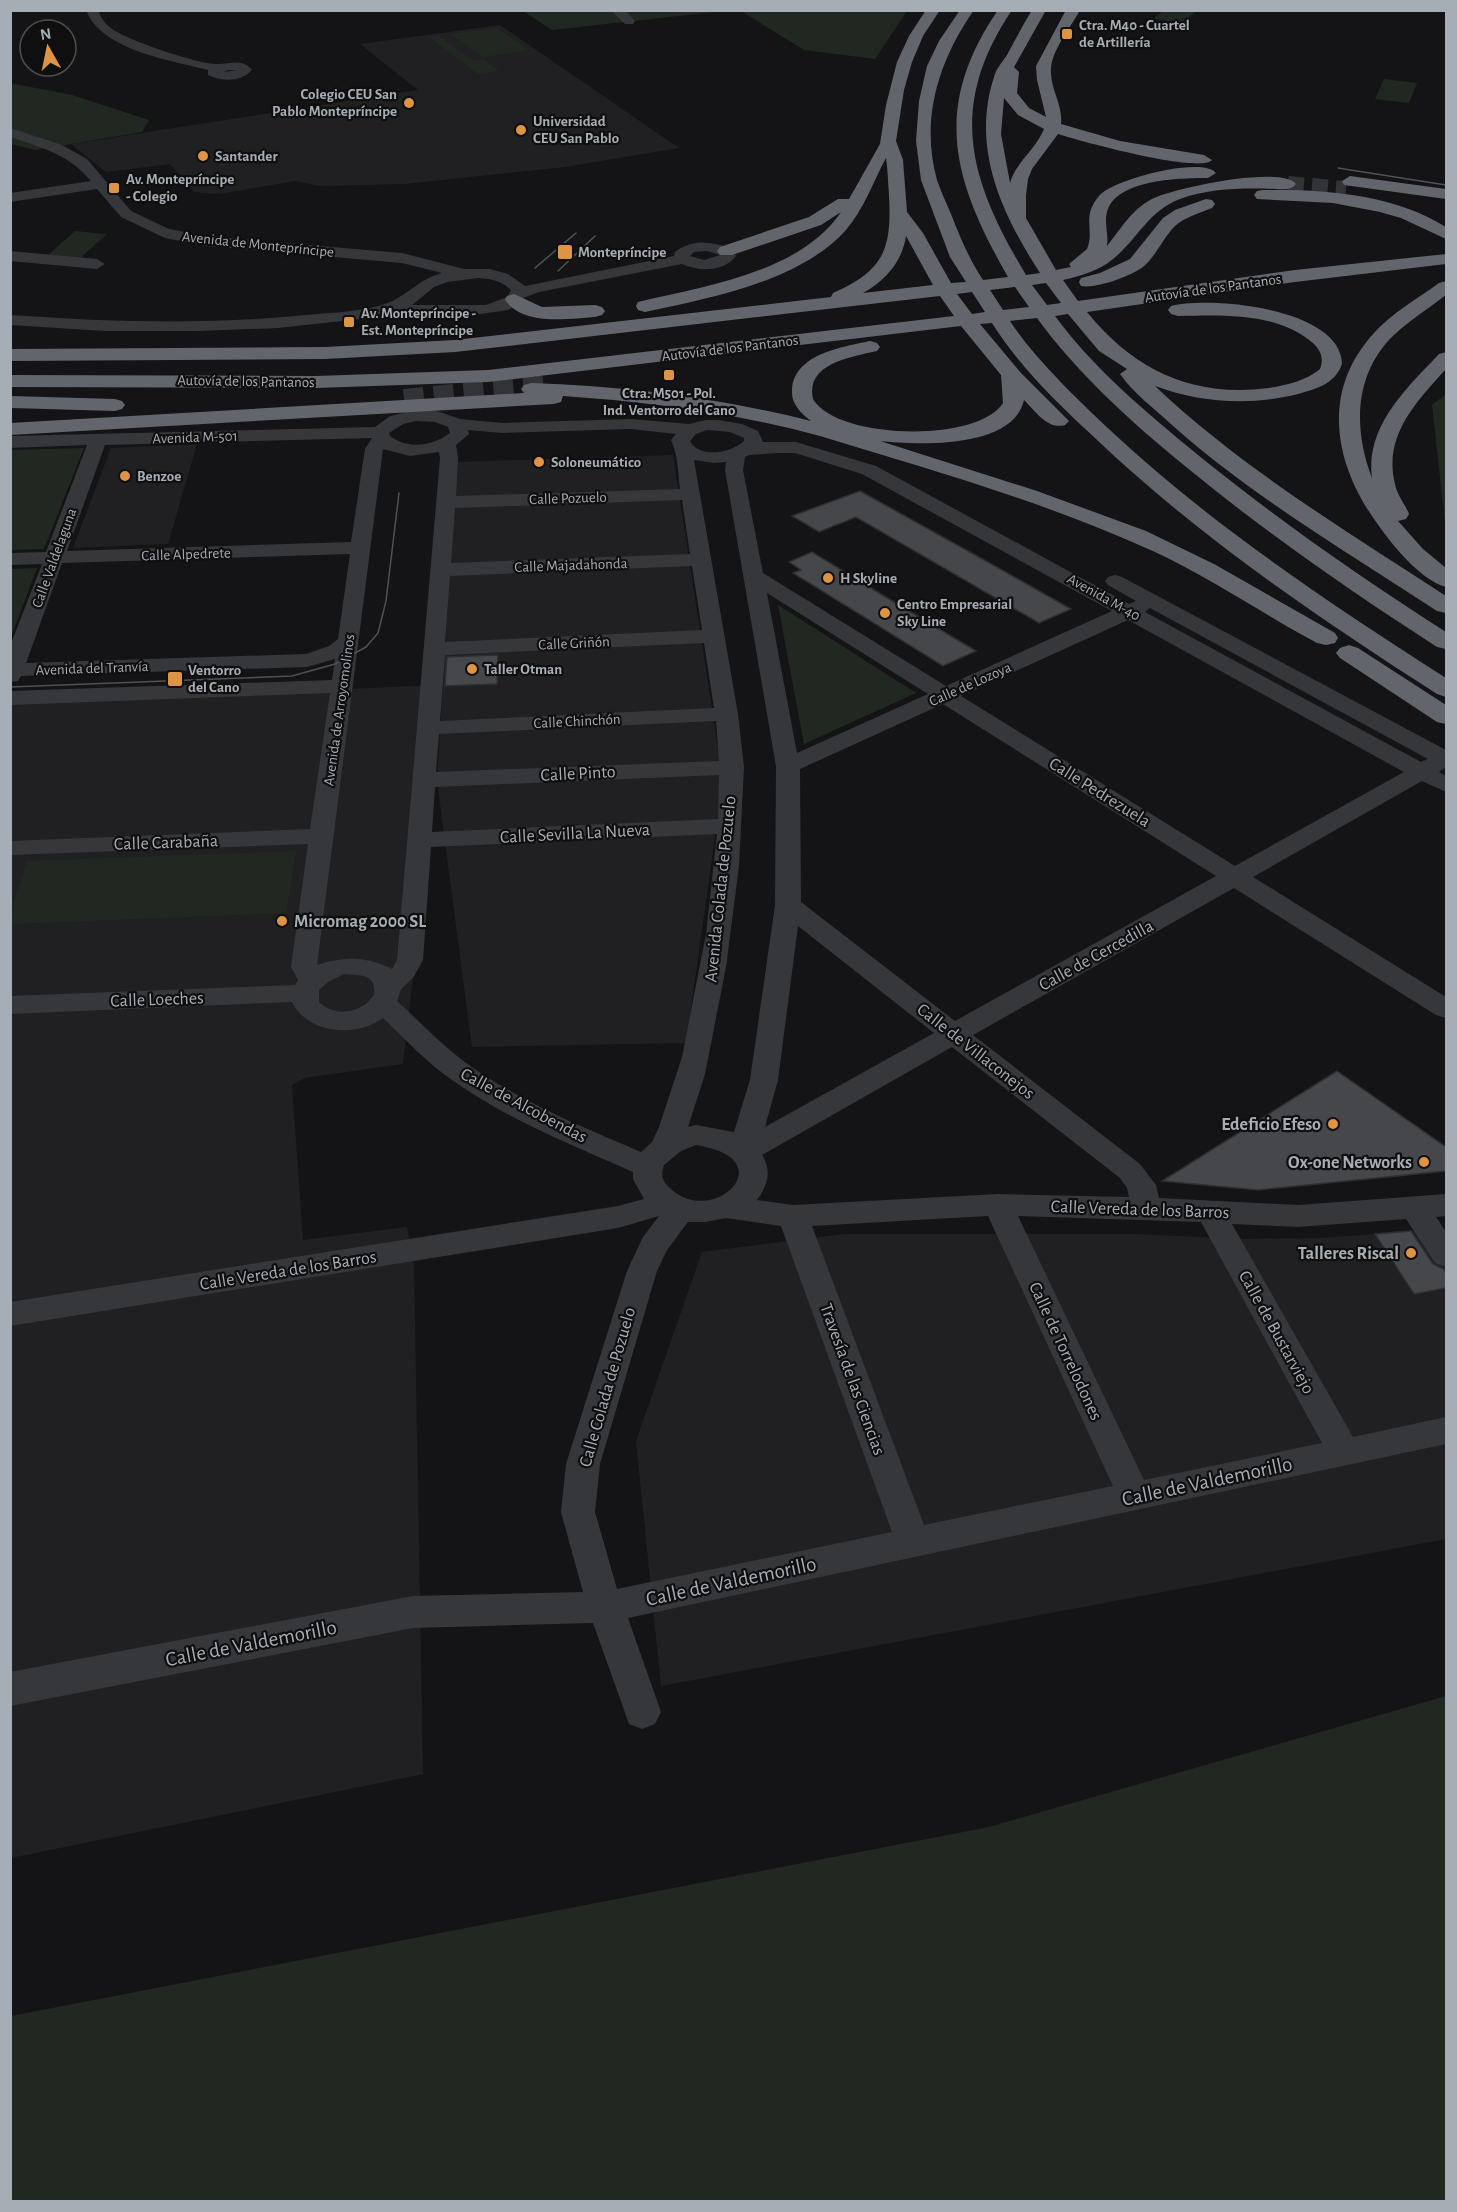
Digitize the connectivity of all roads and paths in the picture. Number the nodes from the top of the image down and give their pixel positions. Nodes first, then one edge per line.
1 (92, 10) edge
2 (617, 10) edge
3 (933, 10) edge
4 (967, 10) edge
5 (1005, 10) edge
6 (1039, 10) edge
7 (1073, 10) edge
8 (629, 21) dead end
9 (217, 68) dead end
10 (1007, 69) junction
11 (10, 132) edge
12 (10, 139) edge
13 (888, 144) junction
14 (1226, 163) dead end
15 (1250, 166) dead end
16 (1304, 174) tunnel mouth
17 (1288, 184) tunnel mouth
18 (95, 185) junction
19 (861, 191) junction
20 (1446, 194) edge
21 (10, 198) edge
22 (1446, 202) edge
23 (900, 214) junction
24 (1018, 217) junction
25 (1426, 222) junction
26 (1445, 232) edge
27 (724, 245) joint
28 (1446, 250) edge
29 (10, 256) edge
30 (1446, 259) edge
31 (97, 264) dead end
32 (466, 274) junction
33 (1446, 274) edge
34 (992, 284) junction
35 (425, 288) junction
36 (1441, 291) edge
37 (514, 292) junction
38 (627, 309) junction
39 (440, 310) junction
40 (894, 310) junction
41 (1146, 310) junction
42 (372, 313) junction
43 (10, 320) edge
44 (654, 340) junction
45 (892, 342) junction
46 (10, 344) edge
47 (1107, 347) junction
48 (389, 351) junction
49 (10, 355) edge
50 (1446, 358) edge
51 (10, 366) edge
52 (1011, 376) junction
53 (10, 381) edge
54 (555, 387) junction
55 (10, 391) edge
56 (407, 394) junction
57 (10, 402) edge
58 (685, 404) junction
59 (276, 406) junction
60 (10, 420) edge
61 (456, 424) junction
62 (10, 429) edge
63 (380, 435) junction
64 (98, 440) junction
65 (686, 440) junction
66 (10, 442) edge
67 (448, 444) junction
68 (746, 447) junction
69 (951, 492) dead end
70 (691, 494) junction
71 (446, 502) junction
72 (361, 548) junction
73 (54, 558) junction
74 (10, 559) edge
75 (702, 560) junction
76 (440, 570) junction
77 (1438, 572) edge
78 (1102, 574) dead end
79 (754, 576) junction
80 (1152, 601) junction
81 (1446, 606) edge
82 (1130, 611) junction
83 (715, 636) junction
84 (1326, 638) junction
85 (348, 642) junction
86 (1446, 642) edge
87 (434, 649) junction
88 (11, 672) edge
89 (342, 686) junction
90 (1446, 689) edge
91 (945, 695) junction
92 (10, 698) edge
93 (727, 714) junction
94 (1446, 716) edge
95 (428, 728) junction
96 (1446, 758) edge
97 (788, 766) junction
98 (732, 767) junction
99 (1422, 771) junction
100 (424, 780) junction
101 (1446, 785) edge
102 (730, 826) junction
103 (322, 836) junction
104 (419, 840) junction
105 (10, 848) edge
106 (1235, 876) junction
107 (788, 906) junction
108 (308, 987) junction
109 (387, 995) junction
110 (10, 1005) edge
111 (1446, 1009) edge
112 (955, 1034) junction
113 (743, 1149) junction
114 (662, 1181) junction
115 (752, 1185) junction
116 (998, 1205) junction
117 (1446, 1205) edge
118 (726, 1207) junction
119 (1146, 1208) junction
120 (1414, 1208) junction
121 (1210, 1211) junction
122 (833, 1213) junction
123 (793, 1216) junction
124 (1446, 1255) edge
125 (10, 1314) edge
126 (1446, 1431) edge
127 (1345, 1453) junction
128 (1135, 1497) junction
129 (913, 1543) junction
130 (607, 1607) junction
131 (10, 1689) edge
132 (642, 1712) dead end

1 - 9 street
2 - 8 street
3 - 13 highway
4 - 90 highway
5 - 86 highway
6 - 10 highway
7 - 24 highway
10 - 14 highway
10 - 24 highway
11 - 18 street, Avenida de Montepríncipe
12 - 18 street, Avenida de Montepríncipe
13 - 19 highway
13 - 23 highway
15 - 16 highway
17 - 34 highway
18 - 21 street
18 - 32 street, Avenida de Montepríncipe
18 - 35 street, Avenida de Montepríncipe
19 - 27 highway
19 - 38 highway
20 - 22 highway
23 - 44 highway
23 - 52 highway
24 - 47 highway
25 - 26 highway
25 - 34 highway
25 - 40 highway
27 - 37 street
28 - 40 highway, Autovía de los Pantanos
29 - 31 street
30 - 53 highway, Autovía de los Pantanos
32 - 35 street
32 - 37 street
33 - 41 highway
34 - 48 highway
35 - 39 street, Avenida de Montepríncipe
35 - 42 street
36 - 77 highway
37 - 38 highway
37 - 39 street
38 - 46 highway
39 - 42 street
40 - 44 highway, Autovía de los Pantanos
41 - 45 highway
41 - 47 highway
42 - 43 street
44 - 51 highway, Autovía de los Pantanos
45 - 52 highway
45 - 54 highway
46 - 48 highway
47 - 81 highway
48 - 49 highway
50 - 77 highway
52 - 84 highway
54 - 56 highway
54 - 58 highway
55 - 56 highway
56 - 59 highway
57 - 59 highway
58 - 62 highway
58 - 84 highway
59 - 60 highway
61 - 63 street
61 - 65 street
61 - 67 street
63 - 64 street, Avenida M-501
63 - 67 street
63 - 72 street, Avenida de Arroyomolinos
64 - 66 street, Avenida M-501
64 - 73 street, Calle Valdelaguna
65 - 67 street
65 - 68 street
65 - 68 street
65 - 70 street, Avenida Colada de Pozuelo
67 - 71 street
68 - 69 street
68 - 79 street
68 - 82 street, Avenida M-40
70 - 71 street, Calle Pozuelo
70 - 75 street, Avenida Colada de Pozuelo
71 - 76 street
72 - 73 street, Calle Alpedrete
72 - 85 street, Avenida de Arroyomolinos
73 - 74 street, Calle Alpedrete
73 - 88 street, Calle Valdelaguna
75 - 76 street, Calle Majadahonda
75 - 83 street, Avenida Colada de Pozuelo
76 - 87 street
78 - 80 street, Avenida M-40
79 - 91 street, Calle Pedrezuela
79 - 97 street
80 - 82 street, Calle de Lozoya
80 - 96 street, Avenida M-40
82 - 91 street, Calle de Lozoya
82 - 99 street, Avenida M-40
83 - 87 street, Calle Griñón
83 - 93 street, Avenida Colada de Pozuelo
84 - 94 highway
85 - 88 street, Avenida del Tranvía
85 - 89 street, Avenida de Arroyomolinos
87 - 95 street
89 - 92 street, Avenida del Tranvía
89 - 103 street, Avenida de Arroyomolinos
91 - 97 street, Calle de Lozoya
91 - 106 street, Calle Pedrezuela
93 - 95 street, Calle Chinchón
93 - 98 street, Avenida Colada de Pozuelo
95 - 100 street
96 - 99 street, Calle de Cercedilla
97 - 107 street
98 - 100 street, Calle Pinto
98 - 102 street, Avenida Colada de Pozuelo
99 - 101 street, Avenida M-40
99 - 106 street, Calle de Cercedilla
100 - 104 street
102 - 104 street, Calle Sevilla La Nueva
102 - 114 street, Avenida Colada de Pozuelo
103 - 105 street, Calle Carabaña
103 - 108 street, Avenida de Arroyomolinos
104 - 109 street
106 - 111 street, Calle Pedrezuela
106 - 112 street, Calle de Cercedilla
107 - 112 street, Calle de Villaconejos
107 - 113 street
108 - 109 street
108 - 109 street
108 - 110 street, Calle Loeches
109 - 114 street, Calle de Alcobendas
112 - 113 street, Calle de Cercedilla
112 - 119 street, Calle de Villaconejos
113 - 114 street
113 - 115 street
114 - 118 street
114 - 125 street, Calle Vereda de los Barros
114 - 130 street, Calle Colada de Pozuelo
115 - 118 street
115 - 122 street, Calle Vereda de los Barros
116 - 119 street, Calle Vereda de los Barros
116 - 122 street, Calle Vereda de los Barros
116 - 128 street, Calle de Torrelodones
117 - 120 street, Calle Vereda de los Barros
118 - 123 street, Calle Vereda de los Barros
119 - 121 street, Calle Vereda de los Barros
120 - 121 street, Calle Vereda de los Barros
120 - 124 street
121 - 127 street, Calle de Bustarviejo
122 - 123 street, Calle Vereda de los Barros
123 - 129 street, Travesía de las Ciencias
126 - 127 street, Calle de Valdemorillo
127 - 128 street, Calle de Valdemorillo
128 - 129 street, Calle de Valdemorillo
129 - 130 street, Calle de Valdemorillo
130 - 131 street, Calle de Valdemorillo
130 - 132 street, Calle Colada de Pozuelo

